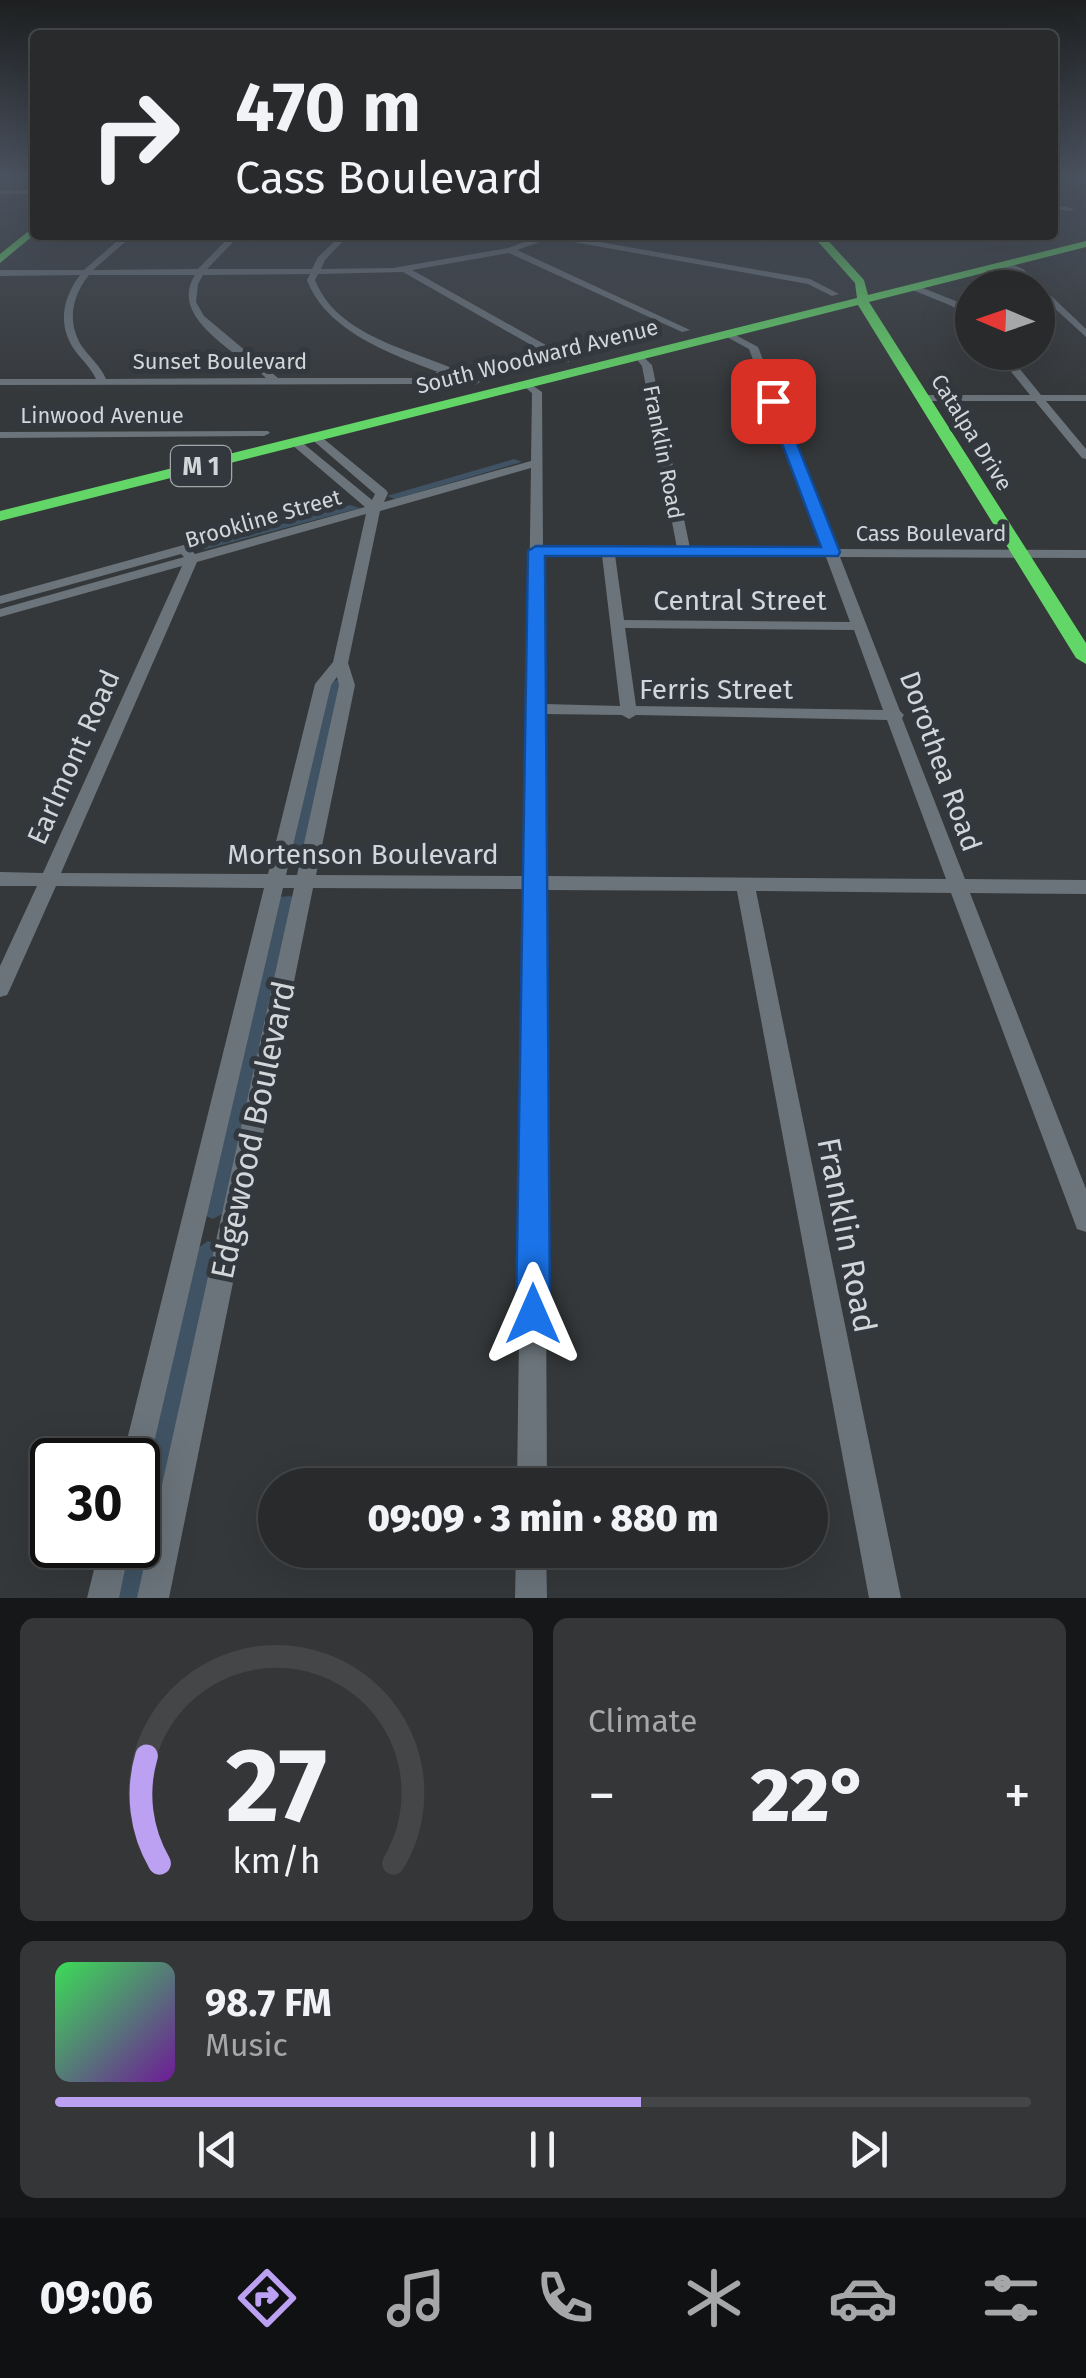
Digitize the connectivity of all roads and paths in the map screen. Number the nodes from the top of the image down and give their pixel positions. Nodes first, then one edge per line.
1 (110, 252) edge
2 (220, 252) edge
3 (331, 252) edge
4 (502, 252) edge
5 (513, 252) edge
6 (632, 252) edge
7 (674, 252) edge
8 (833, 252) edge
9 (1026, 252) edge
10 (1039, 252) edge
11 (962, 263) junction
12 (1005, 264) junction
13 (406, 270) junction
14 (86, 272) junction
15 (200, 272) junction
16 (314, 272) junction
17 (761, 272) junction
18 (0, 273) edge
19 (913, 288) junction
20 (851, 293) junction
21 (797, 304) junction
22 (955, 304) edge
23 (1073, 322) junction
24 (1086, 322) edge
25 (685, 330) junction
26 (728, 334) junction
27 (1086, 334) edge
28 (639, 356) junction
29 (571, 358) junction
30 (1015, 370) edge
31 (444, 374) junction
32 (101, 378) junction
33 (0, 379) edge
34 (272, 379) junction
35 (475, 382) junction
36 (526, 384) junction
37 (921, 398) junction
38 (1038, 398) junction
39 (1086, 398) edge
40 (401, 416) junction
41 (0, 436) edge
42 (305, 440) junction
43 (205, 441) junction
44 (1086, 456) edge
45 (536, 458) junction
46 (382, 494) junction
47 (368, 503) junction
48 (2, 509) edge
49 (536, 551) junction
50 (608, 552) junction
51 (684, 552) junction
52 (832, 552) junction
53 (1020, 553) junction
54 (188, 554) junction
55 (1086, 554) edge
56 (0, 600) edge
57 (0, 613) edge
58 (618, 624) junction
59 (861, 626) junction
60 (1086, 658) edge
61 (340, 663) junction
62 (535, 709) junction
63 (630, 714) junction
64 (896, 715) junction
65 (0, 879) edge
66 (48, 879) junction
67 (276, 881) junction
68 (306, 882) junction
69 (534, 883) junction
70 (745, 884) junction
71 (957, 887) junction
72 (1086, 887) edge
73 (0, 989) edge
74 (1086, 1221) edge
75 (141, 1438) edge
76 (532, 1468) edge
77 (110, 1568) edge
78 (531, 1568) edge
79 (102, 1598) edge
80 (153, 1598) edge
81 (530, 1598) edge
82 (885, 1598) edge

1 - 14 street
2 - 15 street
3 - 16 street
4 - 13 street
5 - 25 street
6 - 17 street
7 - 17 street
8 - 20 main road, Catalpa Drive
9 - 11 main road, M 1
10 - 12 main road, South Woodward Avenue / M 1
11 - 19 main road
11 - 20 main road, M 1
12 - 19 main road, South Woodward Avenue / M 1
12 - 23 street
13 - 16 street
13 - 29 street
14 - 15 street
14 - 18 street
14 - 32 street
15 - 16 street
15 - 34 street
16 - 31 street
17 - 20 street
19 - 20 main road, South Woodward Avenue / M 1
19 - 22 street
20 - 21 main road, M 1
20 - 26 main road, South Woodward Avenue / M 1
20 - 37 main road, Catalpa Drive
21 - 25 main road, M 1
21 - 26 main road
23 - 24 street
23 - 27 street
25 - 28 main road
25 - 29 main road, M 1
26 - 28 main road, South Woodward Avenue / M 1
26 - 52 street, Dorothea Road
28 - 36 main road, South Woodward Avenue / M 1
28 - 51 street, Franklin Road
29 - 35 main road, M 1
29 - 36 main road
30 - 38 street
31 - 34 street, Sunset Boulevard
31 - 35 street
32 - 33 street, Sunset Boulevard
32 - 34 street, Sunset Boulevard
35 - 40 main road
35 - 43 main road, M 1
36 - 40 main road, South Woodward Avenue / M 1
36 - 45 street
37 - 38 street
37 - 53 main road, Catalpa Drive
38 - 39 street
38 - 44 street
40 - 42 main road, South Woodward Avenue / M 1
41 - 43 street, Linwood Avenue
42 - 46 street
42 - 47 street
42 - 48 main road, South Woodward Avenue / M 1
43 - 48 main road, M 1
45 - 46 street, Brookline Street
45 - 47 street, Brookline Street
45 - 49 street
46 - 47 street, Brookline Street
47 - 54 street, Brookline Street
47 - 61 street, Edgewood Boulevard
49 - 50 street, Cass Boulevard
49 - 62 street
50 - 51 street, Cass Boulevard
50 - 58 street
51 - 52 street, Cass Boulevard
52 - 53 street, Cass Boulevard
52 - 59 street, Dorothea Road
53 - 55 street, Cass Boulevard
53 - 60 main road, Catalpa Drive
54 - 56 street, Brookline Street
54 - 57 street, Brookline Street
54 - 66 street, Earlmont Road
58 - 59 street, Central Street
58 - 63 street
59 - 64 street, Dorothea Road
61 - 67 street, Edgewood Boulevard
61 - 68 street, Edgewood Boulevard
62 - 63 street, Ferris Street
62 - 69 street
63 - 64 street, Ferris Street
64 - 71 street, Dorothea Road
65 - 66 street, Mortenson Boulevard
66 - 67 street, Mortenson Boulevard
66 - 73 street, Earlmont Road
67 - 68 street, Mortenson Boulevard
67 - 75 street, Edgewood Boulevard
68 - 69 street, Mortenson Boulevard
68 - 80 street, Edgewood Boulevard
69 - 70 street, Mortenson Boulevard
69 - 76 street
70 - 71 street, Mortenson Boulevard
70 - 82 street, Franklin Road
71 - 72 street, Mortenson Boulevard
71 - 74 street, Dorothea Road
77 - 79 street
78 - 81 street

